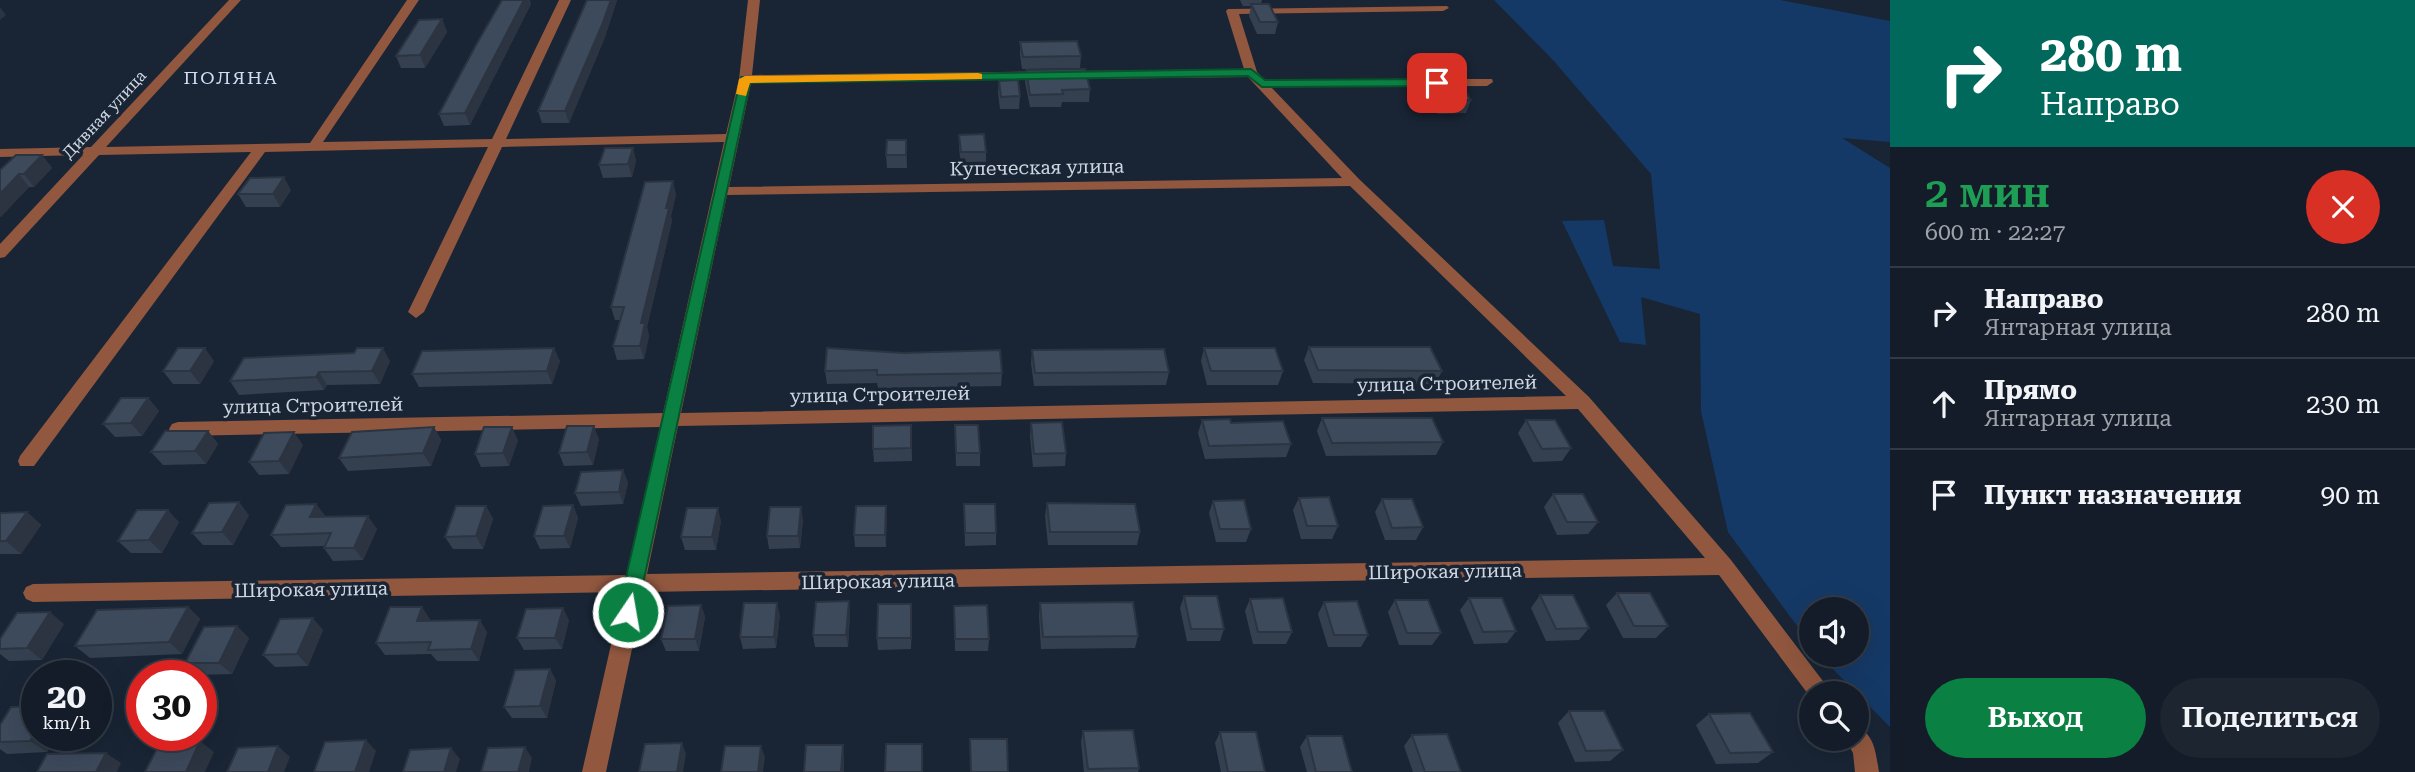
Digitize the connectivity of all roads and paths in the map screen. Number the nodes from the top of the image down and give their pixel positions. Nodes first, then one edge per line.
1 (235, 0) edge
2 (413, 0) edge
3 (565, 0) edge
4 (754, 0) edge
5 (1443, 8) dead end
6 (1256, 78) junction
7 (745, 79) junction
8 (1487, 82) dead end
9 (732, 138) junction
10 (498, 143) junction
11 (314, 146) junction
12 (261, 148) junction
13 (94, 151) junction
14 (0, 153) edge
15 (1354, 182) junction
16 (721, 191) junction
17 (0, 253) edge
18 (416, 312) dead end
19 (1583, 402) junction
20 (672, 419) junction
21 (178, 429) edge
22 (27, 461) dead end
23 (1724, 566) junction
24 (634, 585) junction
25 (33, 593) dead end
26 (1812, 681) edge
27 (1864, 751) edge
28 (594, 772) edge
29 (1867, 772) edge

1 - 13 street, Дивная улица
2 - 11 street
3 - 10 street
4 - 7 street
5 - 6 street
6 - 7 street
6 - 8 street
6 - 15 street
7 - 9 street
9 - 10 street
9 - 16 street
10 - 11 street
10 - 18 street
11 - 12 street
12 - 13 street
12 - 22 street
13 - 14 street
13 - 17 street, Дивная улица
15 - 16 street, Купеческая улица
15 - 19 street
16 - 20 street
19 - 20 street, улица Строителей
19 - 23 street
20 - 21 street, улица Строителей
20 - 24 street
23 - 24 street, Широкая улица
23 - 26 street
24 - 25 street, Широкая улица
24 - 28 street
27 - 29 street

